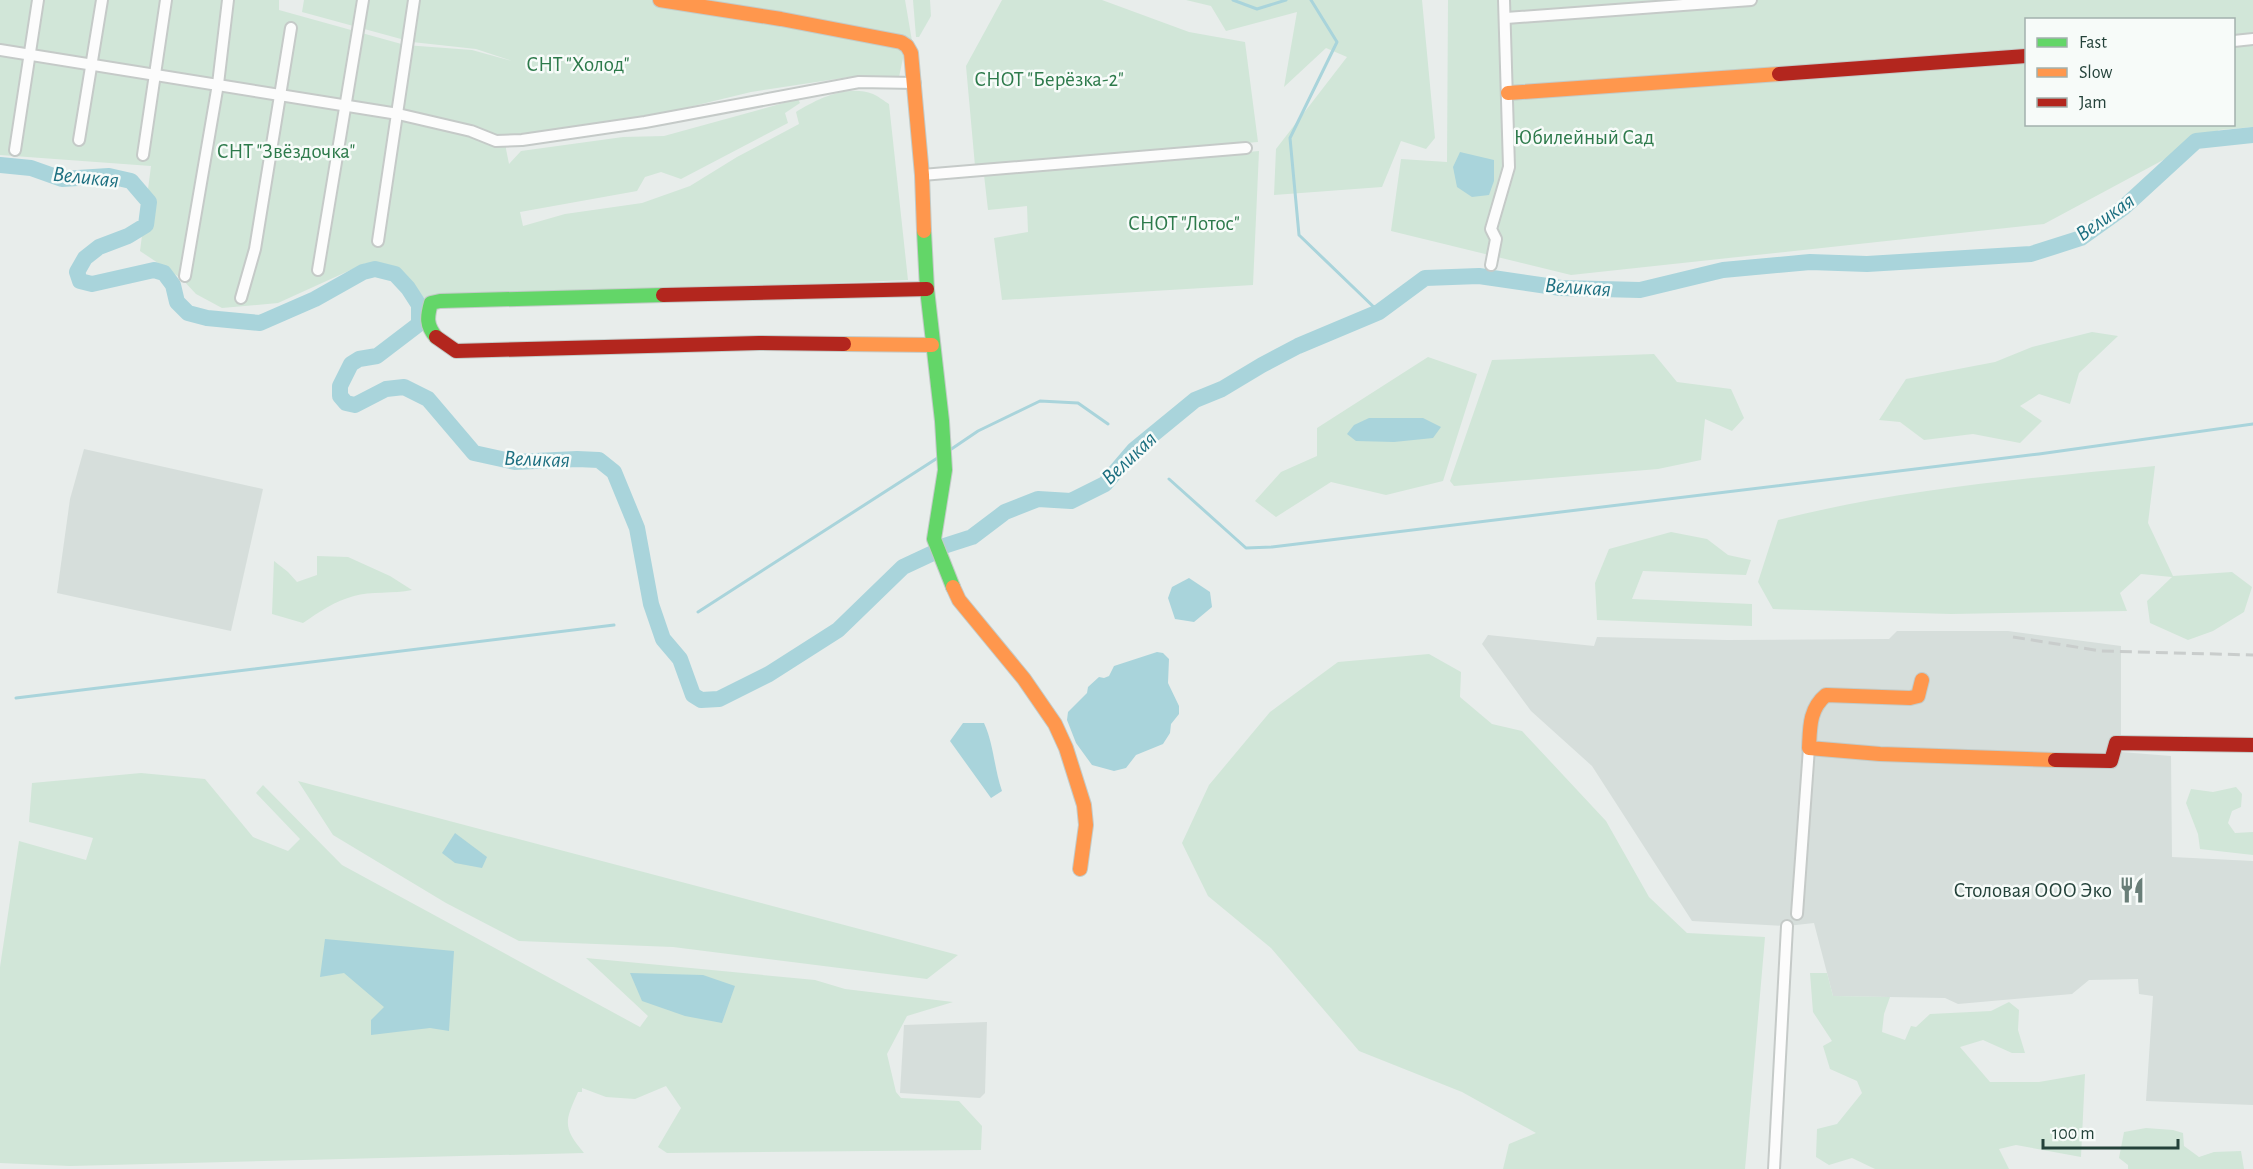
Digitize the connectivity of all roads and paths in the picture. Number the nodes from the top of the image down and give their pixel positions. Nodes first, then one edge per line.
1 (38, 0) edge
2 (102, 0) edge
3 (166, 0) edge
4 (228, 0) edge
5 (363, 0) edge
6 (414, 0) edge
7 (660, 0) edge
8 (1504, 0) edge
9 (1751, 0) edge
10 (1506, 18) junction
11 (291, 28) dead end
12 (2253, 39) edge
13 (2235, 41) edge
14 (0, 50) edge
15 (30, 55) junction
16 (2025, 56) edge
17 (91, 65) junction
18 (154, 76) junction
19 (915, 82) junction
20 (218, 84) junction
21 (1508, 93) junction
22 (280, 96) junction
23 (345, 106) junction
24 (398, 114) junction
25 (80, 140) dead end
26 (1246, 148) dead end
27 (15, 150) dead end
28 (143, 155) dead end
29 (922, 175) junction
30 (378, 241) dead end
31 (1491, 265) dead end
32 (318, 270) dead end
33 (185, 276) dead end
34 (927, 289) junction
35 (241, 298) dead end
36 (932, 345) junction
37 (1922, 680) dead end
38 (2253, 745) edge
39 (1809, 748) junction
40 (1080, 869) dead end
41 (1797, 914) dead end
42 (1787, 926) dead end
43 (1774, 1169) edge

1 - 15 street
2 - 17 street
3 - 18 street
4 - 20 street
5 - 23 street
6 - 24 street
7 - 19 street
8 - 10 street
9 - 10 street
10 - 21 street
11 - 22 street
12 - 13 street
14 - 15 street
15 - 17 street
15 - 27 street
16 - 21 street
17 - 18 street
17 - 25 street
18 - 20 street
18 - 28 street
19 - 24 street
19 - 29 street
20 - 22 street
20 - 33 street
21 - 31 street
22 - 23 street
22 - 35 street
23 - 24 street
23 - 32 street
24 - 30 street
26 - 29 street
29 - 34 street
34 - 36 street
34 - 36 street
36 - 40 street
37 - 39 street
38 - 39 street
39 - 41 street
42 - 43 street

